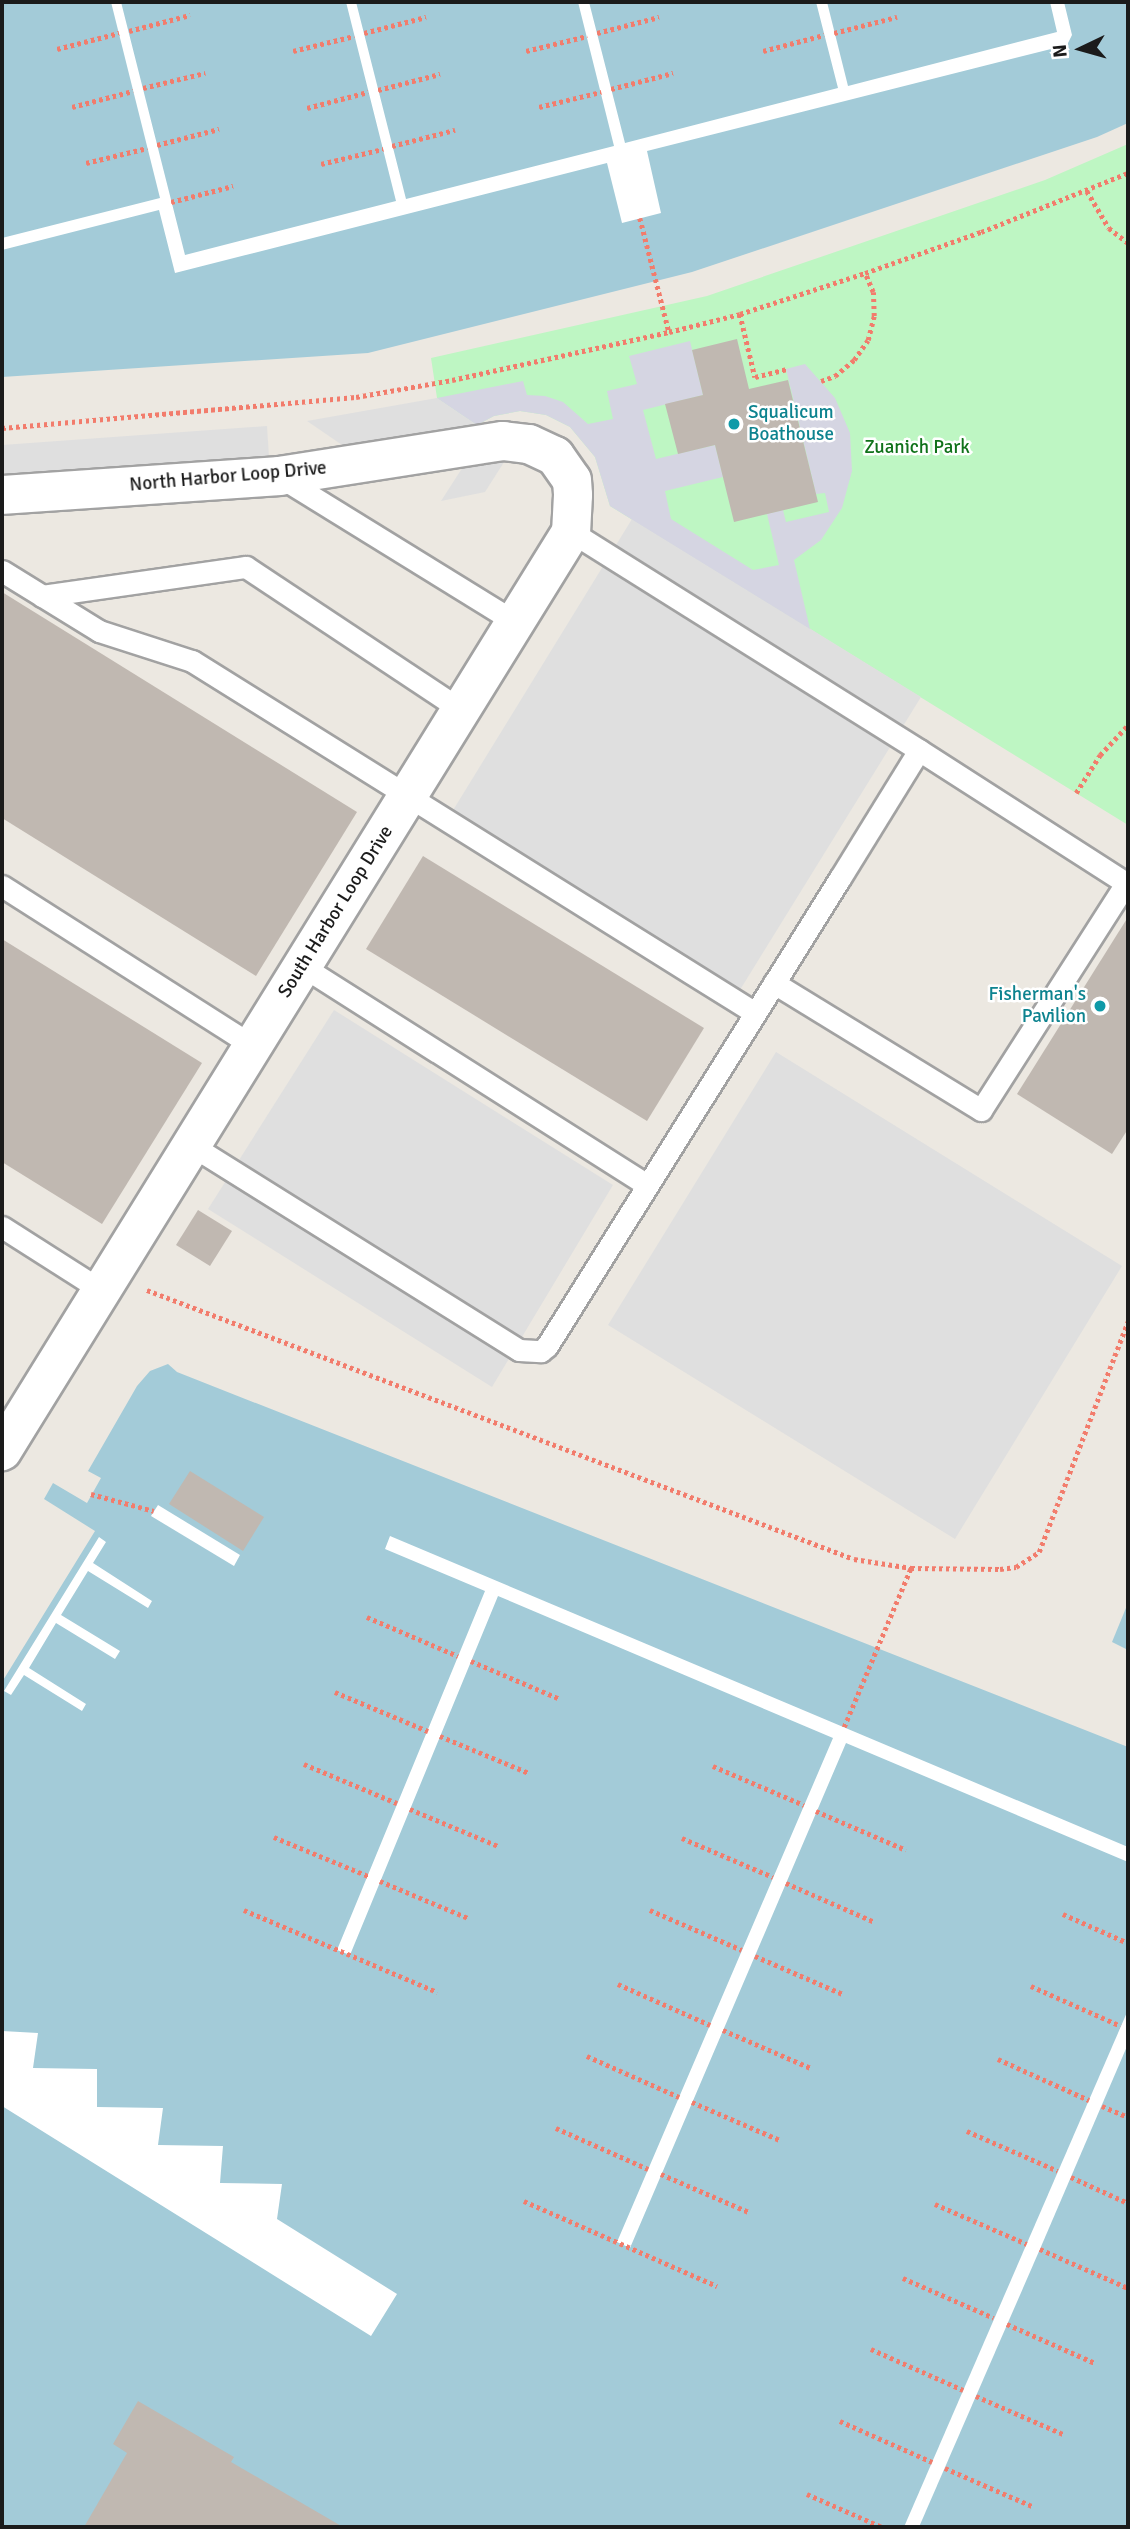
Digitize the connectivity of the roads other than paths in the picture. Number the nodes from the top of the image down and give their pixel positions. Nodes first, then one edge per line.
1 (279, 476) junction
2 (2, 495) edge
3 (571, 532) junction
4 (2, 571) edge
5 (42, 596) junction
6 (516, 622) junction
7 (461, 710) junction
8 (919, 750) junction
9 (407, 797) junction
10 (2, 886) edge
11 (302, 966) junction
12 (774, 983) junction
13 (755, 1013) junction
14 (253, 1046) junction
15 (191, 1144) junction
16 (648, 1185) junction
17 (2, 1227) edge
18 (107, 1280) junction
19 (2, 1451) edge

1 - 2 street, North Harbor Loop Drive
1 - 3 street, North Harbor Loop Drive
1 - 6 lane
3 - 6 street, South Harbor Loop Drive
3 - 8 lane
4 - 5 lane
5 - 7 lane
5 - 9 lane
6 - 7 street, South Harbor Loop Drive
7 - 9 street, South Harbor Loop Drive
8 - 12 lane
8 - 12 lane
9 - 11 street, South Harbor Loop Drive
9 - 13 lane
10 - 14 lane
11 - 14 street, South Harbor Loop Drive
11 - 16 lane
12 - 13 lane
13 - 16 lane
14 - 15 street, South Harbor Loop Drive
15 - 16 lane
15 - 18 street, South Harbor Loop Drive
17 - 18 lane
18 - 19 street, South Harbor Loop Drive

